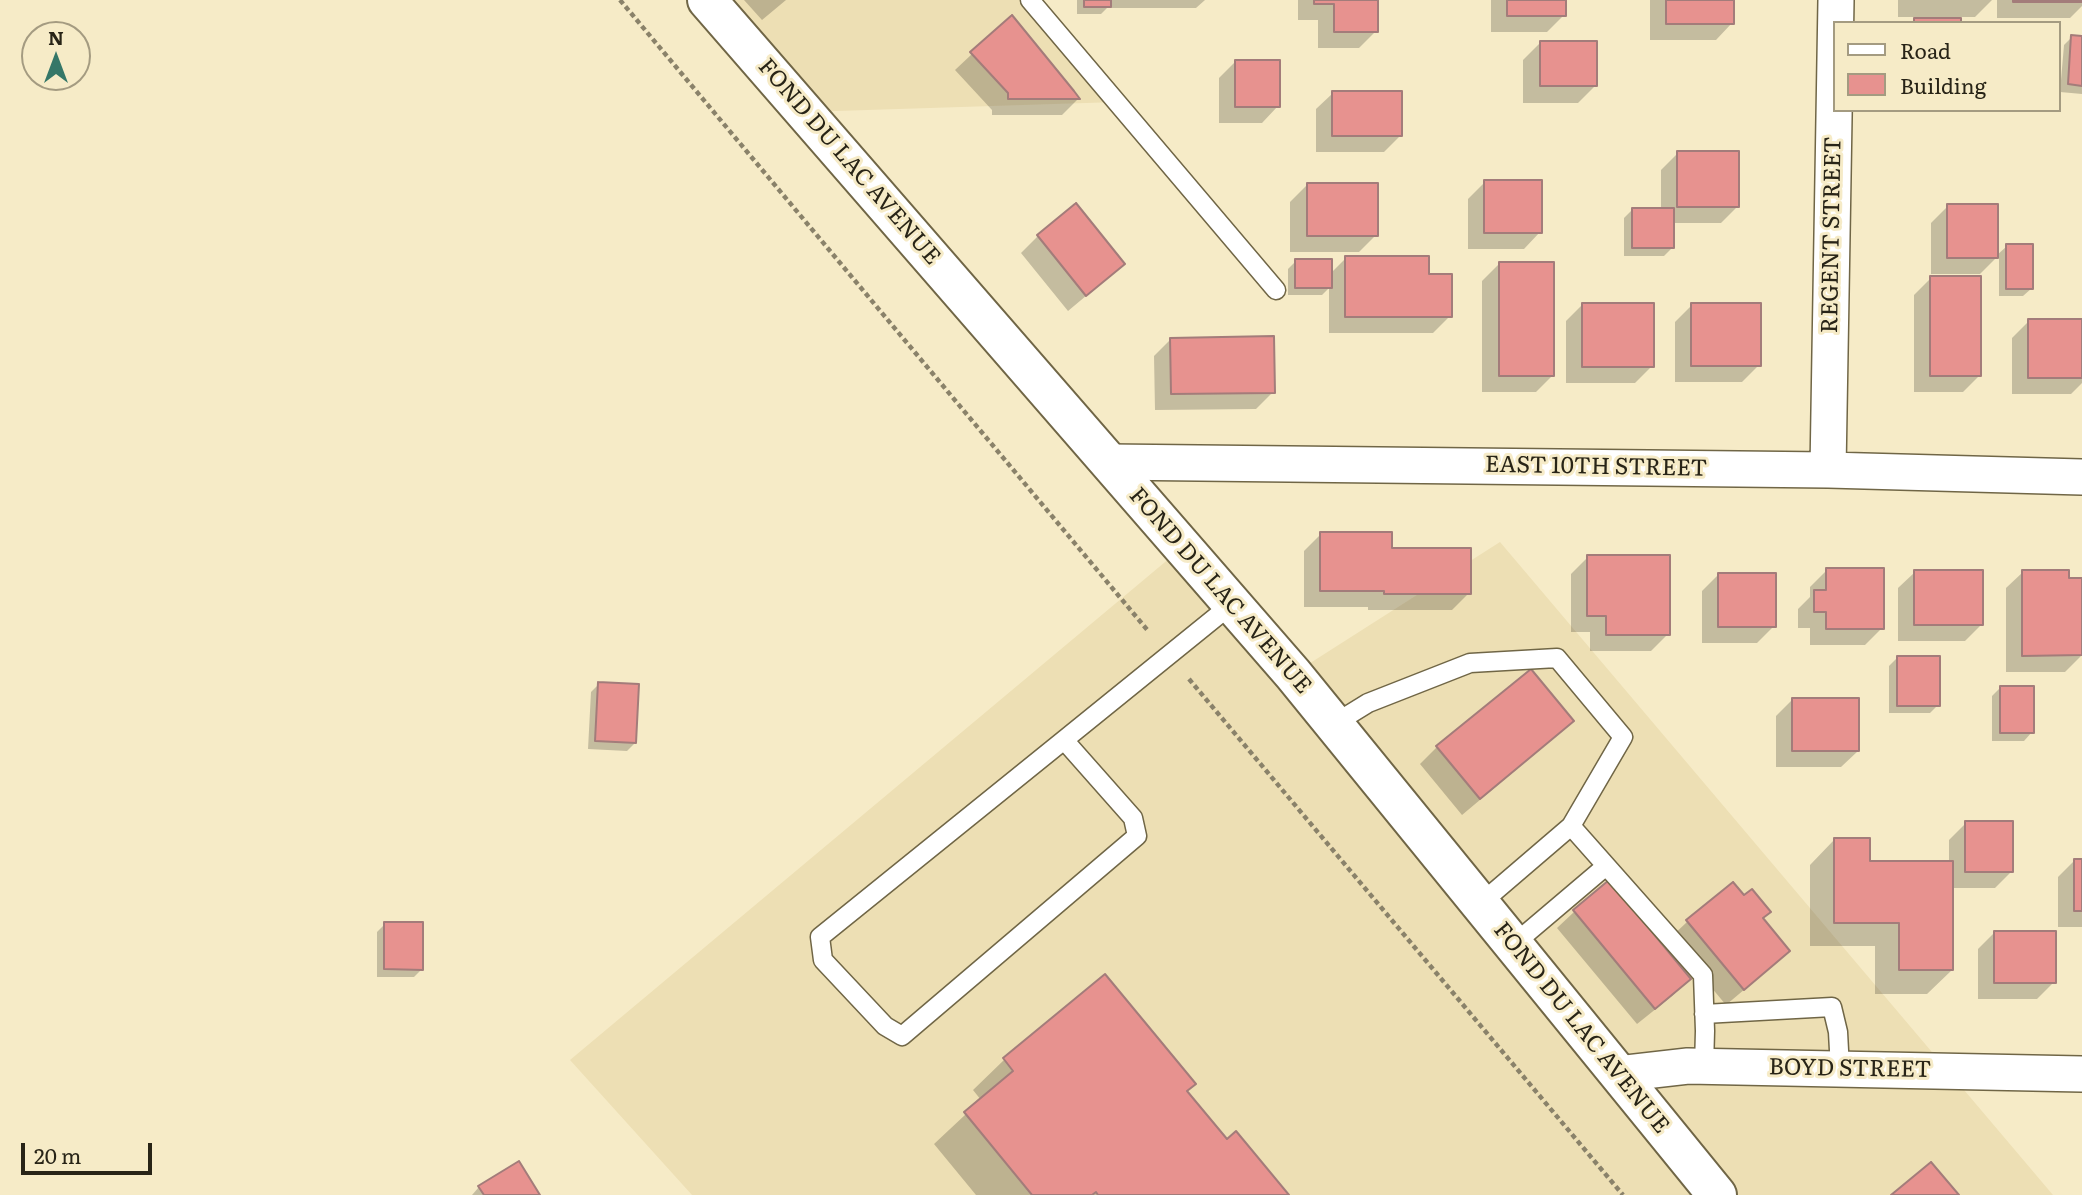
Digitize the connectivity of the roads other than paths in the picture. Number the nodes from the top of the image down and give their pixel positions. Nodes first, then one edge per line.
1 (707, 0) edge
2 (1030, 0) edge
3 (1836, 0) edge
4 (1836, 21) edge
5 (1834, 112) edge
6 (1276, 290) dead end
7 (1109, 462) junction
8 (1828, 470) junction
9 (2082, 477) edge
10 (1232, 604) junction
11 (1334, 724) junction
12 (1063, 740) junction
13 (1571, 826) junction
14 (1606, 866) junction
15 (1480, 904) junction
16 (1514, 944) junction
17 (1704, 1014) junction
18 (1704, 1067) junction
19 (1840, 1069) junction
20 (1618, 1073) junction
21 (2082, 1074) edge
22 (1717, 1195) edge

1 - 7 main road, FOND DU LAC AVENUE
2 - 6 lane
3 - 4 street, REGENT STREET
5 - 8 street, REGENT STREET
7 - 8 street, EAST 10TH STREET
7 - 10 main road, FOND DU LAC AVENUE
8 - 9 street, EAST 10TH STREET
10 - 11 main road, FOND DU LAC AVENUE
10 - 12 lane
11 - 13 lane
11 - 15 main road, FOND DU LAC AVENUE
12 - 12 lane
13 - 14 lane
13 - 15 lane
14 - 16 lane
14 - 17 lane
15 - 16 main road, FOND DU LAC AVENUE
16 - 20 main road, FOND DU LAC AVENUE
17 - 18 lane
17 - 19 lane
18 - 19 street, BOYD STREET
18 - 20 street, BOYD STREET
19 - 21 street, BOYD STREET
20 - 22 main road, FOND DU LAC AVENUE

